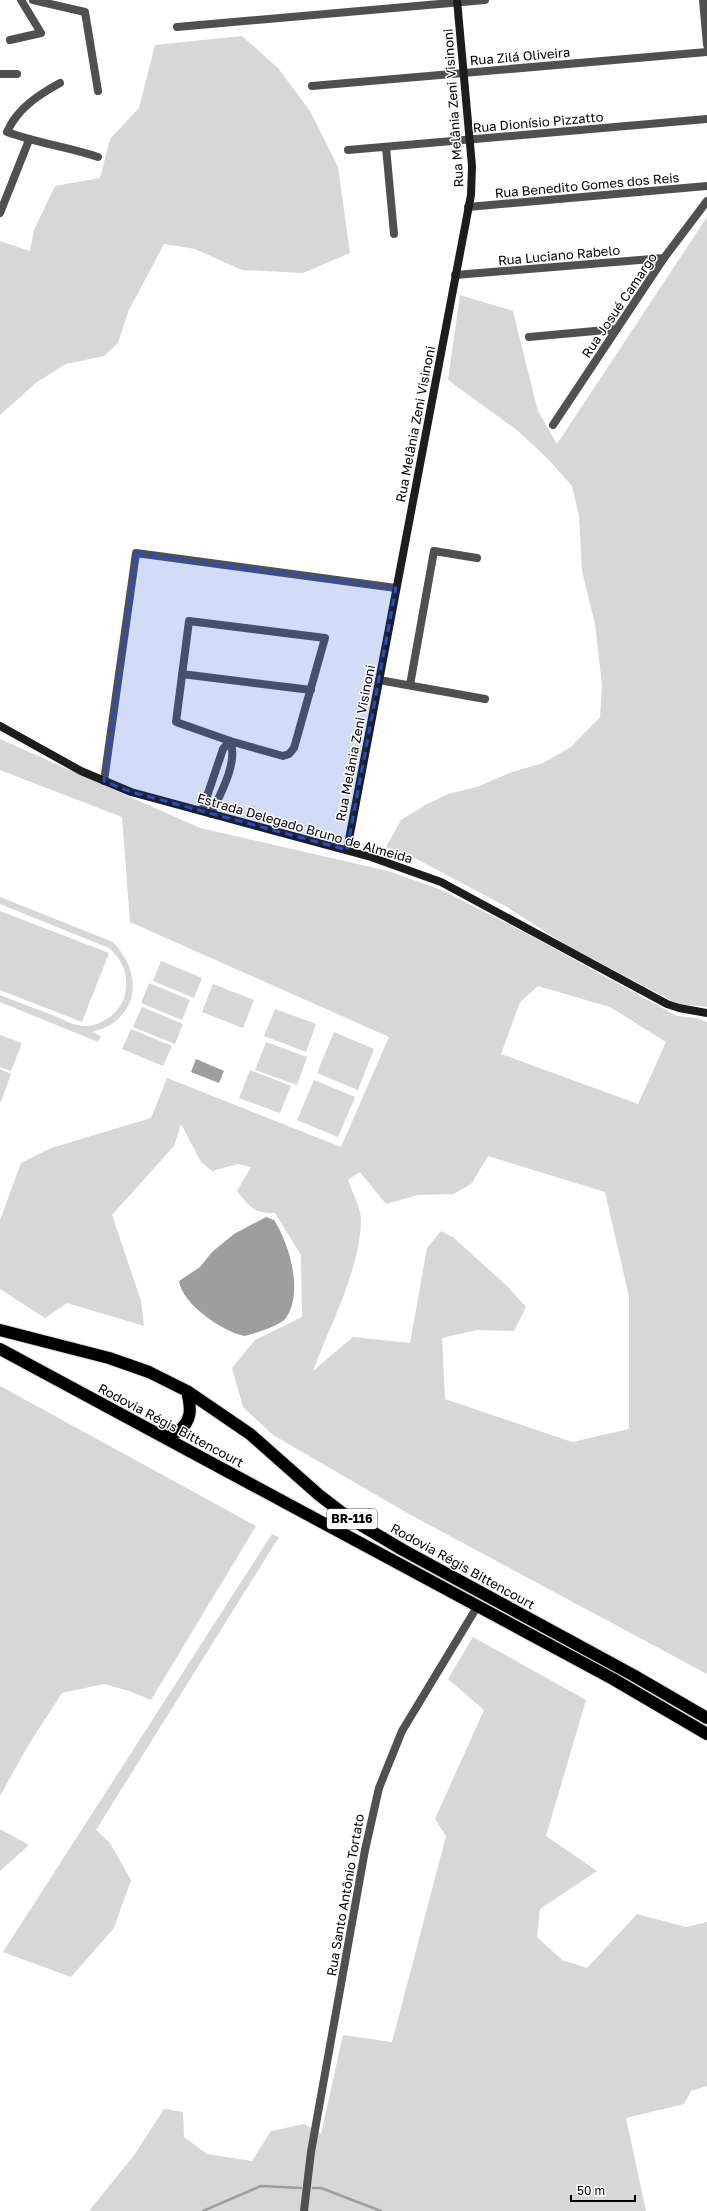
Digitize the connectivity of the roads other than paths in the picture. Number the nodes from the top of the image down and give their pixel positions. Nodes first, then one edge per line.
1 (22, 0) edge
2 (34, 0) edge
3 (485, 0) edge
4 (703, 0) edge
5 (457, 1) edge
6 (177, 26) dead end
7 (10, 40) dead end
8 (707, 45) edge
9 (707, 52) edge
10 (464, 73) junction
11 (0, 74) edge
12 (17, 74) dead end
13 (60, 83) dead end
14 (312, 86) dead end
15 (98, 90) dead end
16 (707, 119) edge
17 (30, 140) junction
18 (470, 140) junction
19 (386, 147) junction
20 (348, 150) dead end
21 (98, 157) dead end
22 (707, 186) edge
23 (707, 201) edge
24 (468, 208) junction
25 (0, 212) edge
26 (394, 234) dead end
27 (664, 258) junction
28 (455, 275) junction
29 (617, 330) junction
30 (529, 337) dead end
31 (553, 425) dead end
32 (477, 558) dead end
33 (396, 588) junction
34 (182, 674) junction
35 (379, 680) junction
36 (410, 685) junction
37 (311, 690) junction
38 (485, 699) dead end
39 (0, 726) edge
40 (230, 741) junction
41 (104, 781) junction
42 (202, 811) junction
43 (211, 814) junction
44 (347, 850) junction
45 (707, 1013) edge
46 (0, 1330) edge
47 (0, 1349) edge
48 (187, 1391) junction
49 (157, 1434) junction
50 (477, 1607) junction
51 (707, 1718) edge
52 (707, 1734) edge
53 (304, 2211) edge

1 - 7 street
2 - 15 street
3 - 5 street
4 - 8 street
5 - 6 street
5 - 10 street, Rua Melânia Zeni Visinoni
9 - 10 street, Rua Zilá Oliveira
10 - 14 street, Rua Zilá Oliveira
10 - 18 street, Rua Melânia Zeni Visinoni
11 - 12 street
13 - 17 street
16 - 18 street, Rua Dionísio Pizzatto
17 - 21 street
17 - 25 street
18 - 19 street, Rua Dionísio Pizzatto
18 - 24 street, Rua Melânia Zeni Visinoni
19 - 20 street, Rua Dionísio Pizzatto
19 - 26 street
22 - 24 street, Rua Benedito Gomes dos Reis
23 - 27 street, Rua Josué Camargo
24 - 28 street, Rua Melânia Zeni Visinoni
27 - 28 street, Rua Luciano Rabelo
27 - 29 street, Rua Josué Camargo
28 - 33 street, Rua Melânia Zeni Visinoni
29 - 30 street
29 - 31 street, Rua Josué Camargo
32 - 36 street
33 - 35 street, Rua Melânia Zeni Visinoni
33 - 41 street
34 - 37 street
34 - 37 street
34 - 40 street
35 - 36 street
35 - 44 street, Rua Melânia Zeni Visinoni
36 - 38 street
37 - 40 street
39 - 41 street, Estrada Delegado Bruno de Almeida
40 - 42 street
40 - 43 street
41 - 42 street, Estrada Delegado Bruno de Almeida
42 - 43 street, Estrada Delegado Bruno de Almeida
43 - 44 street, Estrada Delegado Bruno de Almeida
44 - 45 street, Estrada Delegado Bruno de Almeida
46 - 48 highway, Rodovia Régis Bittencourt / BR-116
47 - 49 highway, Rodovia Régis Bittencourt / BR-116
48 - 49 highway
48 - 51 highway, Rodovia Régis Bittencourt / BR-116
49 - 50 highway, Rodovia Régis Bittencourt / BR-116
50 - 52 highway, Rodovia Régis Bittencourt / BR-116
50 - 53 street, Rua Santo Antônio Tortato

